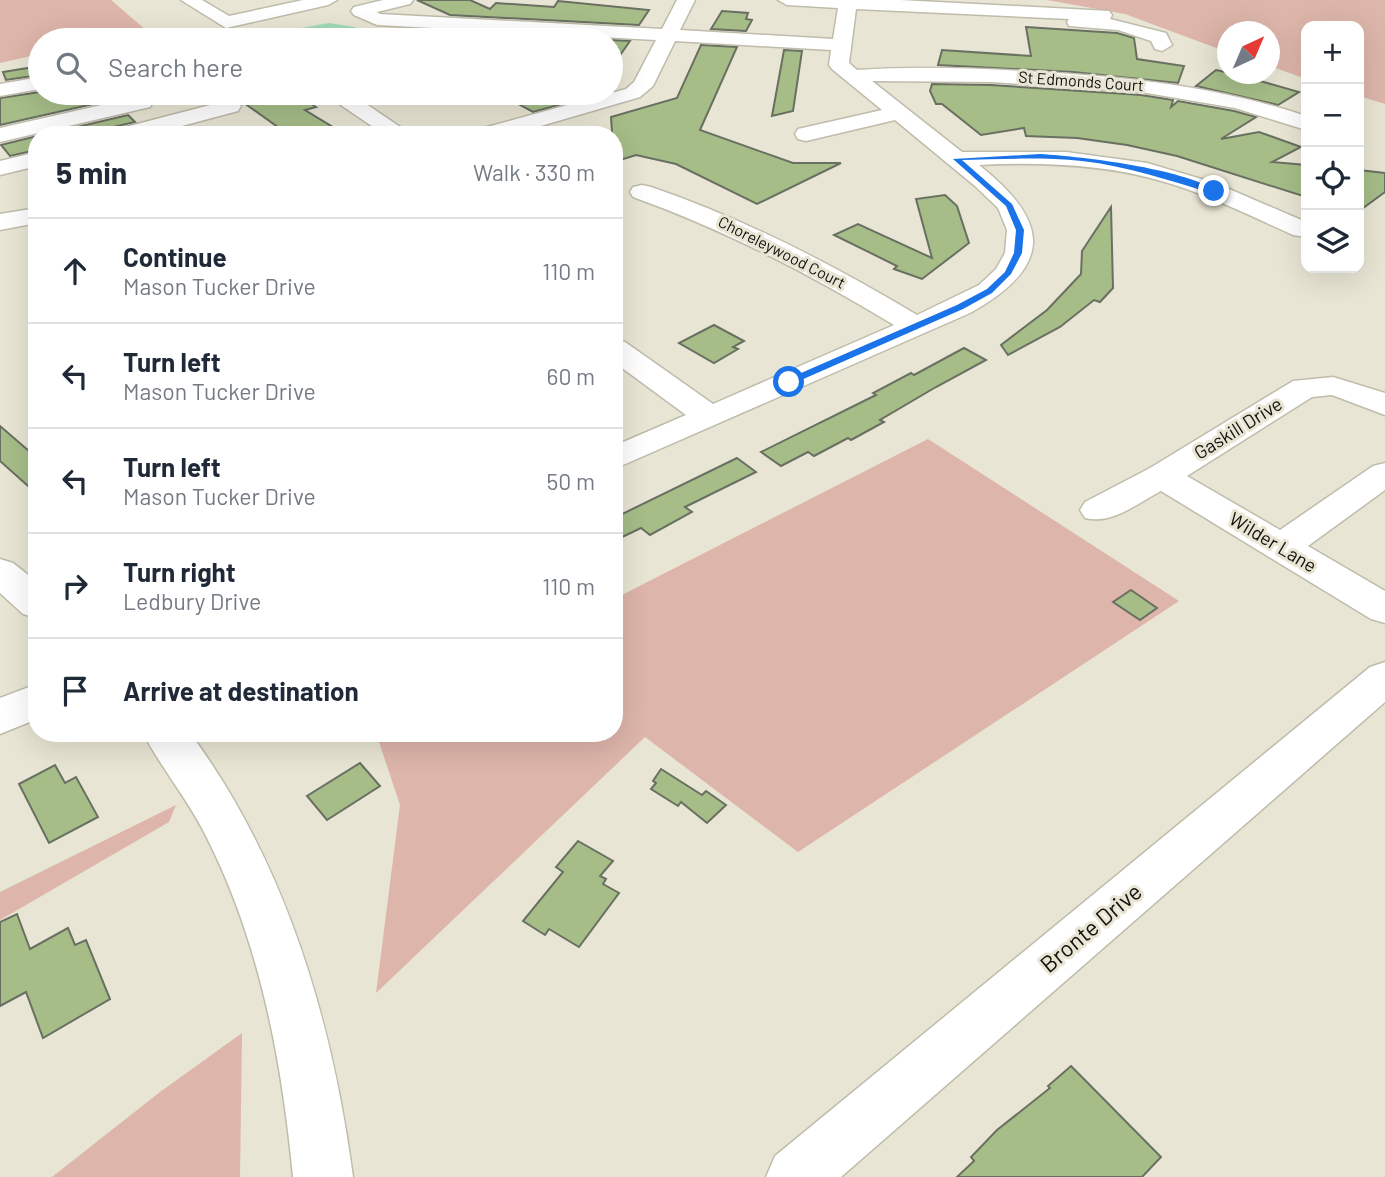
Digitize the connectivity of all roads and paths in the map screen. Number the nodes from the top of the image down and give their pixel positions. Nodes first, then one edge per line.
1 (190, 0) edge
2 (328, 0) edge
3 (334, 0) edge
4 (404, 0) edge
5 (686, 0) edge
6 (787, 0) edge
7 (848, 1) edge
8 (360, 11) junction
9 (1103, 15) dead end
10 (1075, 18) junction
11 (540, 28) edge
12 (623, 33) edge
13 (1017, 33) dead end
14 (667, 35) junction
15 (842, 45) junction
16 (1162, 45) dead end
17 (851, 76) junction
18 (28, 85) edge
19 (0, 90) edge
20 (623, 96) edge
21 (129, 105) edge
22 (229, 105) edge
23 (355, 105) edge
24 (590, 105) edge
25 (898, 113) junction
26 (198, 121) dead end
27 (1301, 122) edge
28 (39, 126) edge
29 (156, 126) edge
30 (204, 126) edge
31 (387, 126) edge
32 (516, 126) edge
33 (28, 128) edge
34 (806, 134) dead end
35 (0, 135) edge
36 (956, 159) junction
37 (28, 161) edge
38 (0, 168) edge
39 (642, 192) dead end
40 (28, 217) edge
41 (0, 222) edge
42 (1301, 230) edge
43 (915, 326) junction
44 (623, 355) edge
45 (1385, 405) edge
46 (709, 417) junction
47 (623, 455) edge
48 (1385, 474) edge
49 (1162, 476) junction
50 (1098, 510) dead end
51 (1282, 547) junction
52 (0, 572) edge
53 (28, 596) edge
54 (1385, 609) edge
55 (1385, 678) edge
56 (28, 704) edge
57 (0, 717) edge
58 (171, 742) edge
59 (323, 1177) edge
60 (796, 1177) edge

1 - 2 street
3 - 8 street
4 - 8 street
5 - 14 street
6 - 7 street
7 - 10 street
7 - 15 street
8 - 11 street
9 - 10 street
10 - 13 street
10 - 16 street
12 - 14 street
14 - 15 street
14 - 20 street
15 - 17 street
17 - 25 street
17 - 27 street, St Edmonds Court
18 - 19 street
21 - 28 street
22 - 29 street
23 - 31 street
24 - 32 street
25 - 34 street
25 - 36 street
26 - 30 street
33 - 35 street
36 - 42 street
36 - 43 street
37 - 38 street
39 - 43 street, Choreleywood Court
40 - 41 street
43 - 46 street
44 - 46 street
45 - 49 street, Gaskill Drive
46 - 47 street
48 - 51 street
49 - 50 street, Gaskill Drive
49 - 51 street, Wilder Lane
51 - 54 street, Wilder Lane
52 - 53 street
55 - 60 street, Bronte Drive
56 - 57 street
58 - 59 street

